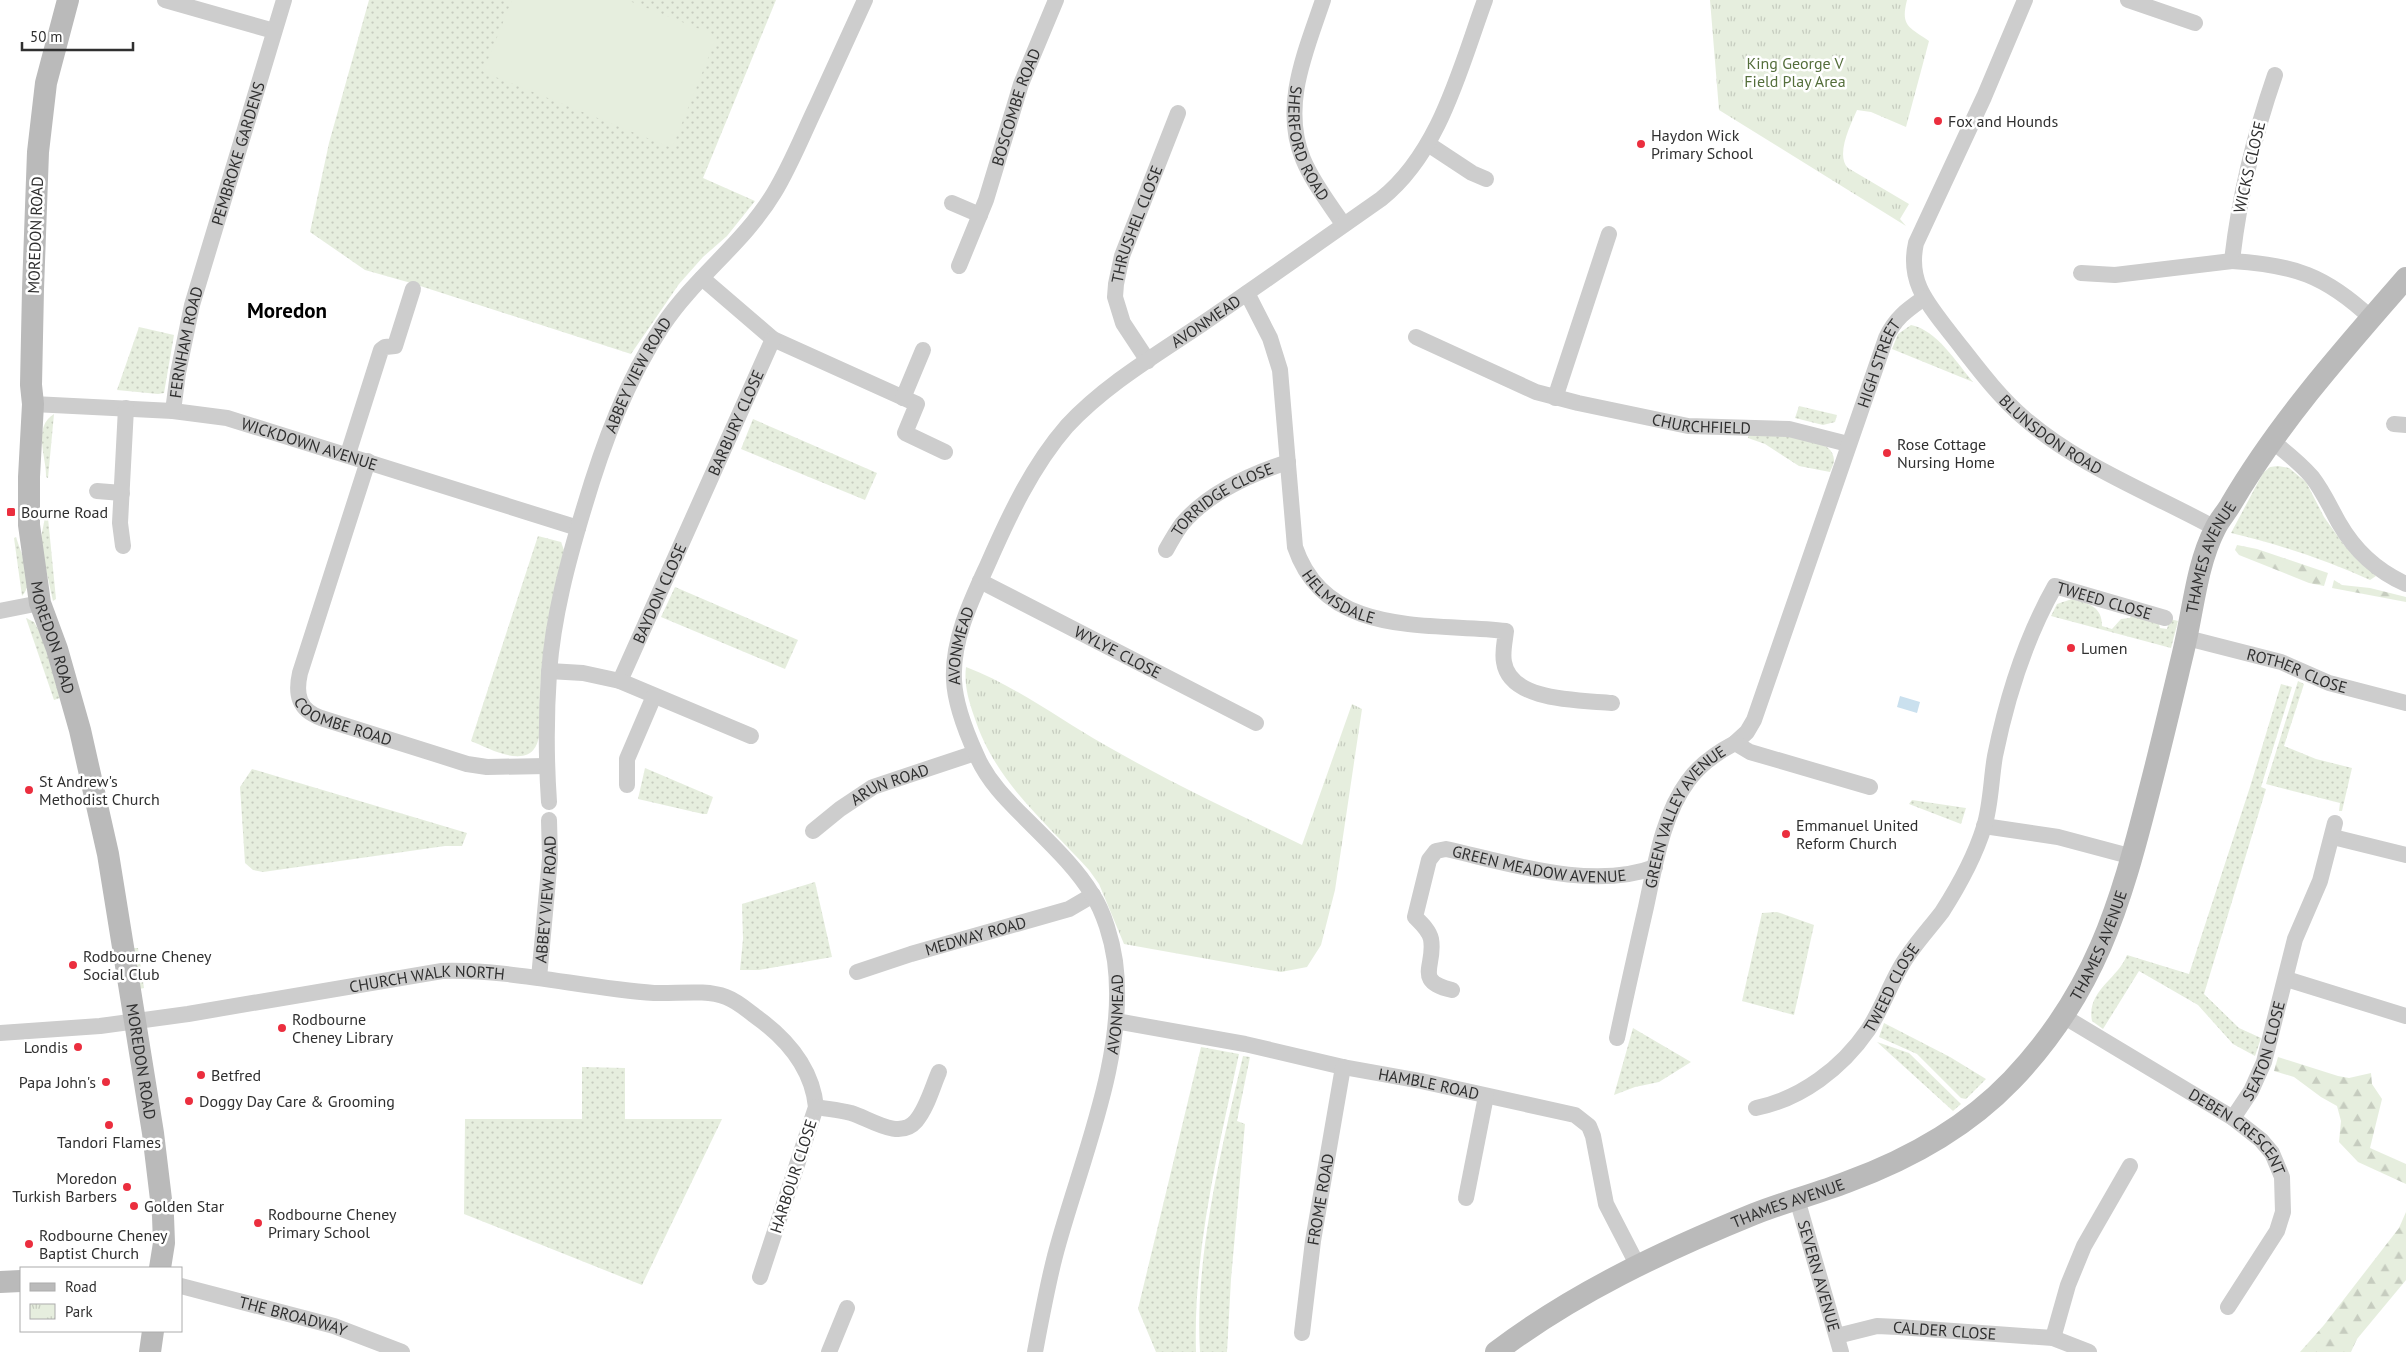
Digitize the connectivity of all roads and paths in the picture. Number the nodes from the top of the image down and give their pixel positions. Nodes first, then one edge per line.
1 (68, 0) edge
2 (165, 0) edge
3 (284, 0) edge
4 (865, 0) edge
5 (1056, 0) edge
6 (1323, 0) edge
7 (1485, 0) edge
8 (2025, 0) edge
9 (2128, 0) edge
10 (2195, 23) dead end
11 (274, 31) junction
12 (2275, 75) dead end
13 (1178, 113) dead end
14 (1428, 144) junction
15 (1486, 179) dead end
16 (952, 203) dead end
17 (980, 215) junction
18 (1343, 224) junction
19 (1609, 234) dead end
20 (2232, 261) junction
21 (959, 266) dead end
22 (2081, 273) dead end
23 (201, 275) joint
24 (702, 278) junction
25 (2406, 278) edge
26 (413, 289) dead end
27 (1247, 293) junction
28 (1924, 298) junction
29 (2371, 318) junction
30 (1416, 337) dead end
31 (773, 339) junction
32 (923, 350) dead end
33 (1148, 361) junction
34 (903, 398) junction
35 (1555, 398) junction
36 (33, 404) junction
37 (126, 408) junction
38 (173, 411) junction
39 (2272, 441) junction
40 (1848, 444) junction
41 (945, 452) dead end
42 (348, 454) junction
43 (368, 461) junction
44 (1288, 462) junction
45 (97, 491) dead end
46 (122, 493) junction
47 (700, 507) joint
48 (578, 528) junction
49 (2215, 528) junction
50 (123, 546) dead end
51 (1166, 550) dead end
52 (980, 581) junction
53 (2406, 584) edge
54 (40, 603) junction
55 (0, 611) edge
56 (2165, 618) dead end
57 (2187, 638) junction
58 (549, 671) junction
59 (620, 681) junction
60 (654, 696) junction
61 (1612, 703) dead end
62 (2406, 703) edge
63 (1256, 723) dead end
64 (751, 736) dead end
65 (1735, 743) junction
66 (975, 753) junction
67 (547, 766) junction
68 (627, 785) dead end
69 (1870, 787) dead end
70 (548, 802) dead end
71 (549, 820) dead end
72 (1984, 826) junction
73 (813, 830) dead end
74 (2406, 855) edge
75 (2133, 857) junction
76 (1655, 867) junction
77 (1093, 895) junction
78 (856, 972) dead end
79 (539, 978) junction
80 (2286, 978) junction
81 (1452, 990) dead end
82 (722, 996) joint
83 (2063, 1016) junction
84 (2406, 1016) edge
85 (135, 1021) junction
86 (1116, 1021) junction
87 (0, 1033) edge
88 (1617, 1038) dead end
89 (1343, 1067) junction
90 (938, 1072) dead end
91 (1486, 1096) junction
92 (816, 1107) junction
93 (1756, 1108) dead end
94 (2233, 1118) junction
95 (2130, 1166) dead end
96 (1466, 1198) dead end
97 (1797, 1199) junction
98 (1638, 1266) junction
99 (160, 1267) edge
100 (760, 1277) dead end
101 (20, 1281) edge
102 (0, 1282) edge
103 (182, 1286) edge
104 (2228, 1307) dead end
105 (846, 1308) dead end
106 (153, 1332) edge
107 (1302, 1333) dead end
108 (2053, 1338) junction
109 (1839, 1344) edge
110 (150, 1352) edge
111 (402, 1352) edge
112 (829, 1352) edge
113 (1034, 1352) edge
114 (1496, 1352) edge
115 (2089, 1352) edge

1 - 36 street, MOREDON ROAD
2 - 11 street
3 - 11 street, PEMBROKE GARDENS
4 - 24 street, ABBEY VIEW ROAD
5 - 17 street, BOSCOMBE ROAD
6 - 18 street, SHERFORD ROAD
7 - 14 street, AVONMEAD
8 - 28 street
9 - 10 street
11 - 23 street, PEMBROKE GARDENS
12 - 20 street, WICKS CLOSE
13 - 33 street, THRUSHEL CLOSE
14 - 15 street
14 - 18 street, AVONMEAD
16 - 17 street
17 - 21 street, BOSCOMBE ROAD
18 - 27 street, AVONMEAD
19 - 35 street
20 - 22 street
20 - 29 street
23 - 38 street, FERNHAM ROAD
24 - 31 street
24 - 48 street, ABBEY VIEW ROAD
25 - 29 street, THAMES AVENUE
26 - 42 street
27 - 33 street, AVONMEAD
27 - 44 street, HELMSDALE
28 - 40 street, HIGH STREET
28 - 49 street, BLUNSDON ROAD
29 - 39 street, THAMES AVENUE
30 - 35 street, CHURCHFIELD
31 - 34 street
31 - 47 street, BARBURY CLOSE
32 - 34 street
33 - 52 street, AVONMEAD
34 - 41 street
35 - 40 street, CHURCHFIELD
36 - 37 street, WICKDOWN AVENUE
36 - 54 street, MOREDON ROAD
37 - 38 street, WICKDOWN AVENUE
37 - 46 street
38 - 42 street, WICKDOWN AVENUE
39 - 49 street, THAMES AVENUE
39 - 53 street
40 - 65 street, HIGH STREET
42 - 43 street, WICKDOWN AVENUE
43 - 48 street, WICKDOWN AVENUE
43 - 67 street, COOMBE ROAD
44 - 51 street, TORRIDGE CLOSE
44 - 61 street, HELMSDALE
45 - 46 street
46 - 50 street
47 - 59 street, BAYDON CLOSE
48 - 58 street, ABBEY VIEW ROAD
49 - 57 street, THAMES AVENUE
52 - 63 street, WYLYE CLOSE
52 - 66 street, AVONMEAD
54 - 55 street
54 - 85 street, MOREDON ROAD
56 - 72 street, TWEED CLOSE
57 - 62 street, ROTHER CLOSE
57 - 75 street, THAMES AVENUE
58 - 59 street
58 - 67 street, ABBEY VIEW ROAD
59 - 60 street
60 - 64 street
60 - 68 street
65 - 69 street, GREEN VALLEY AVENUE
65 - 76 street, GREEN VALLEY AVENUE
66 - 73 street, ARUN ROAD
66 - 77 street, AVONMEAD
67 - 70 street, ABBEY VIEW ROAD
71 - 79 street, ABBEY VIEW ROAD
72 - 75 street
72 - 93 street, TWEED CLOSE
74 - 80 street, SEATON CLOSE
75 - 83 street, THAMES AVENUE
76 - 81 street, GREEN MEADOW AVENUE
76 - 88 street, GREEN VALLEY AVENUE
77 - 78 street, MEDWAY ROAD
77 - 86 street, AVONMEAD
79 - 82 street, CHURCH WALK NORTH
79 - 85 street, CHURCH WALK NORTH
80 - 84 street, SEATON CLOSE
80 - 94 street, SEATON CLOSE
82 - 92 street, HARBOUR CLOSE
83 - 94 street, DEBEN CRESCENT
83 - 97 street, THAMES AVENUE
85 - 87 street, CHURCH WALK NORTH
85 - 99 street, MOREDON ROAD
86 - 89 street, HAMBLE ROAD
86 - 113 street, AVONMEAD
89 - 91 street, HAMBLE ROAD
89 - 107 street, FROME ROAD
90 - 92 street
91 - 96 street
91 - 98 street, HAMBLE ROAD
92 - 100 street, HARBOUR CLOSE
94 - 104 street, DEBEN CRESCENT
95 - 108 street
97 - 98 street, THAMES AVENUE
97 - 109 street, SEVERN AVENUE
98 - 114 street, THAMES AVENUE
101 - 102 street
103 - 111 street, THE BROADWAY
105 - 112 street
106 - 110 street
108 - 109 street, CALDER CLOSE
108 - 115 street, CALDER CLOSE

